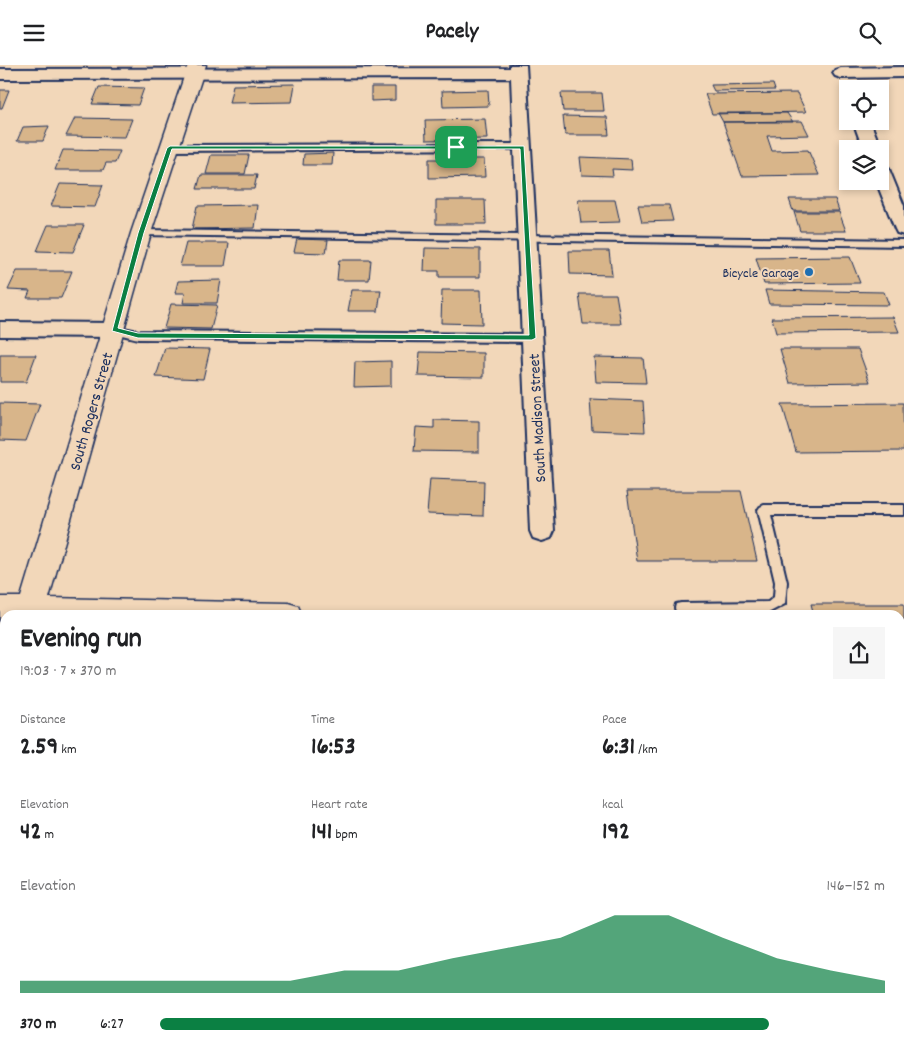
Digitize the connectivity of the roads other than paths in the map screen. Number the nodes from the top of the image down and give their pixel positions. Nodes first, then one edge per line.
1 (518, 69) edge
2 (839, 69) edge
3 (45, 70) edge
4 (195, 70) edge
5 (904, 72) edge
6 (0, 74) edge
7 (522, 147) junction
8 (170, 148) junction
9 (888, 190) edge
10 (904, 229) edge
11 (141, 233) junction
12 (527, 239) junction
13 (904, 243) edge
14 (0, 329) edge
15 (114, 330) junction
16 (532, 338) junction
17 (904, 510) edge
18 (542, 531) dead end
19 (681, 608) dead end
20 (33, 610) edge

1 - 4 street
1 - 7 street, South Madison Street
2 - 5 street
3 - 4 street
3 - 6 street
4 - 8 street, South Rogers Street
7 - 8 lane
7 - 12 street, South Madison Street
8 - 11 street, South Rogers Street
9 - 10 street
11 - 12 lane
11 - 15 street, South Rogers Street
12 - 13 lane
12 - 16 street, South Madison Street
14 - 15 street
15 - 16 lane
15 - 20 street, South Rogers Street
16 - 18 street, South Madison Street
17 - 19 lane

